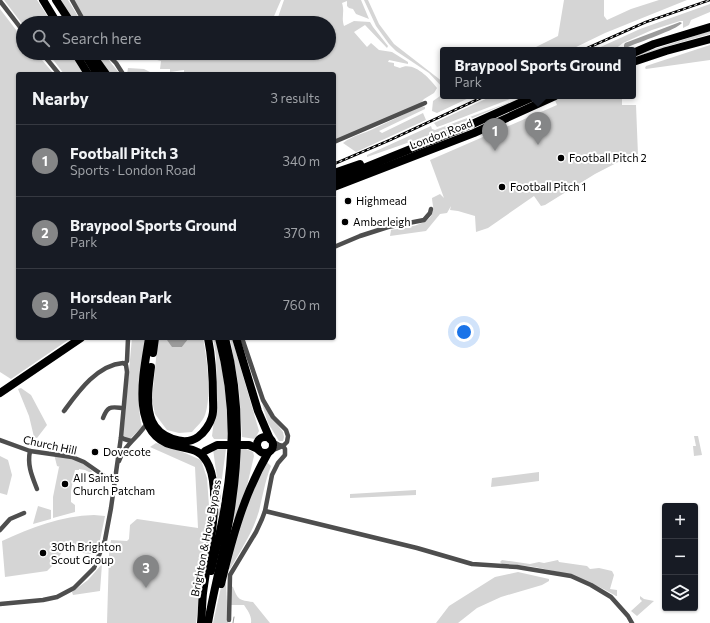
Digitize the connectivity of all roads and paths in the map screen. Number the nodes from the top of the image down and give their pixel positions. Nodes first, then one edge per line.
1 (42, 0) edge
2 (51, 0) edge
3 (56, 0) edge
4 (72, 0) edge
5 (0, 1) edge
6 (52, 16) edge
7 (61, 16) edge
8 (66, 16) edge
9 (81, 16) edge
10 (16, 22) edge
11 (710, 27) edge
12 (710, 39) edge
13 (636, 52) edge
14 (48, 60) edge
15 (79, 60) edge
16 (88, 60) edge
17 (96, 60) edge
18 (112, 60) edge
19 (636, 61) edge
20 (57, 72) edge
21 (87, 72) edge
22 (96, 72) edge
23 (105, 72) edge
24 (122, 72) edge
25 (528, 99) edge
26 (548, 99) edge
27 (424, 103) dead end
28 (336, 141) edge
29 (411, 148) junction
30 (336, 172) edge
31 (336, 179) edge
32 (336, 186) edge
33 (431, 209) dead end
34 (336, 246) edge
35 (78, 340) edge
36 (128, 340) edge
37 (149, 340) edge
38 (155, 340) edge
39 (208, 340) edge
40 (219, 340) edge
41 (226, 340) edge
42 (237, 340) edge
43 (243, 340) edge
44 (125, 364) junction
45 (0, 393) edge
46 (213, 406) junction
47 (124, 408) junction
48 (64, 411) dead end
49 (103, 418) dead end
50 (147, 423) junction
51 (140, 432) junction
52 (152, 433) junction
53 (121, 437) junction
54 (199, 438) junction
55 (173, 439) junction
56 (0, 440) edge
57 (271, 440) junction
58 (131, 441) junction
59 (217, 445) junction
60 (258, 445) junction
61 (283, 446) junction
62 (30, 451) junction
63 (199, 451) junction
64 (270, 452) junction
65 (117, 468) junction
66 (115, 480) junction
67 (35, 483) junction
68 (29, 485) dead end
69 (37, 489) dead end
70 (265, 511) junction
71 (24, 513) dead end
72 (0, 530) edge
73 (0, 604) edge
74 (229, 620) dead end
75 (201, 623) edge
76 (208, 623) edge
77 (211, 623) edge
78 (632, 623) edge

1 - 6 highway
2 - 7 highway
3 - 8 highway
4 - 9 street
5 - 10 street
11 - 13 highway
12 - 19 highway
14 - 20 street
15 - 21 highway
16 - 22 highway
17 - 23 highway
18 - 24 street
25 - 29 highway, London Road
26 - 32 highway, London Road
27 - 28 street
29 - 30 highway
29 - 31 highway, London Road
33 - 34 street
35 - 45 highway
36 - 44 street
37 - 50 highway
38 - 55 highway
39 - 46 highway
40 - 75 highway, Brighton & Hove Bypass
41 - 76 highway, Brighton & Hove Bypass
42 - 57 highway
43 - 61 street
44 - 47 street
44 - 48 street
46 - 54 highway
46 - 55 highway
47 - 49 street
47 - 53 street
50 - 51 street
50 - 52 highway
51 - 52 street
51 - 58 street
52 - 63 highway
53 - 58 street
53 - 65 street
54 - 55 highway
54 - 59 highway
54 - 63 highway
54 - 63 highway
56 - 62 street, Church Hill
57 - 60 highway
57 - 61 street
57 - 64 highway
58 - 65 street
59 - 60 highway
59 - 63 highway
60 - 64 highway
61 - 64 street
61 - 70 street
62 - 66 street, Church Hill
62 - 67 street
63 - 75 highway
64 - 77 highway
65 - 66 street
66 - 73 street
67 - 68 street
67 - 69 street
70 - 74 street
70 - 78 street
71 - 72 street

